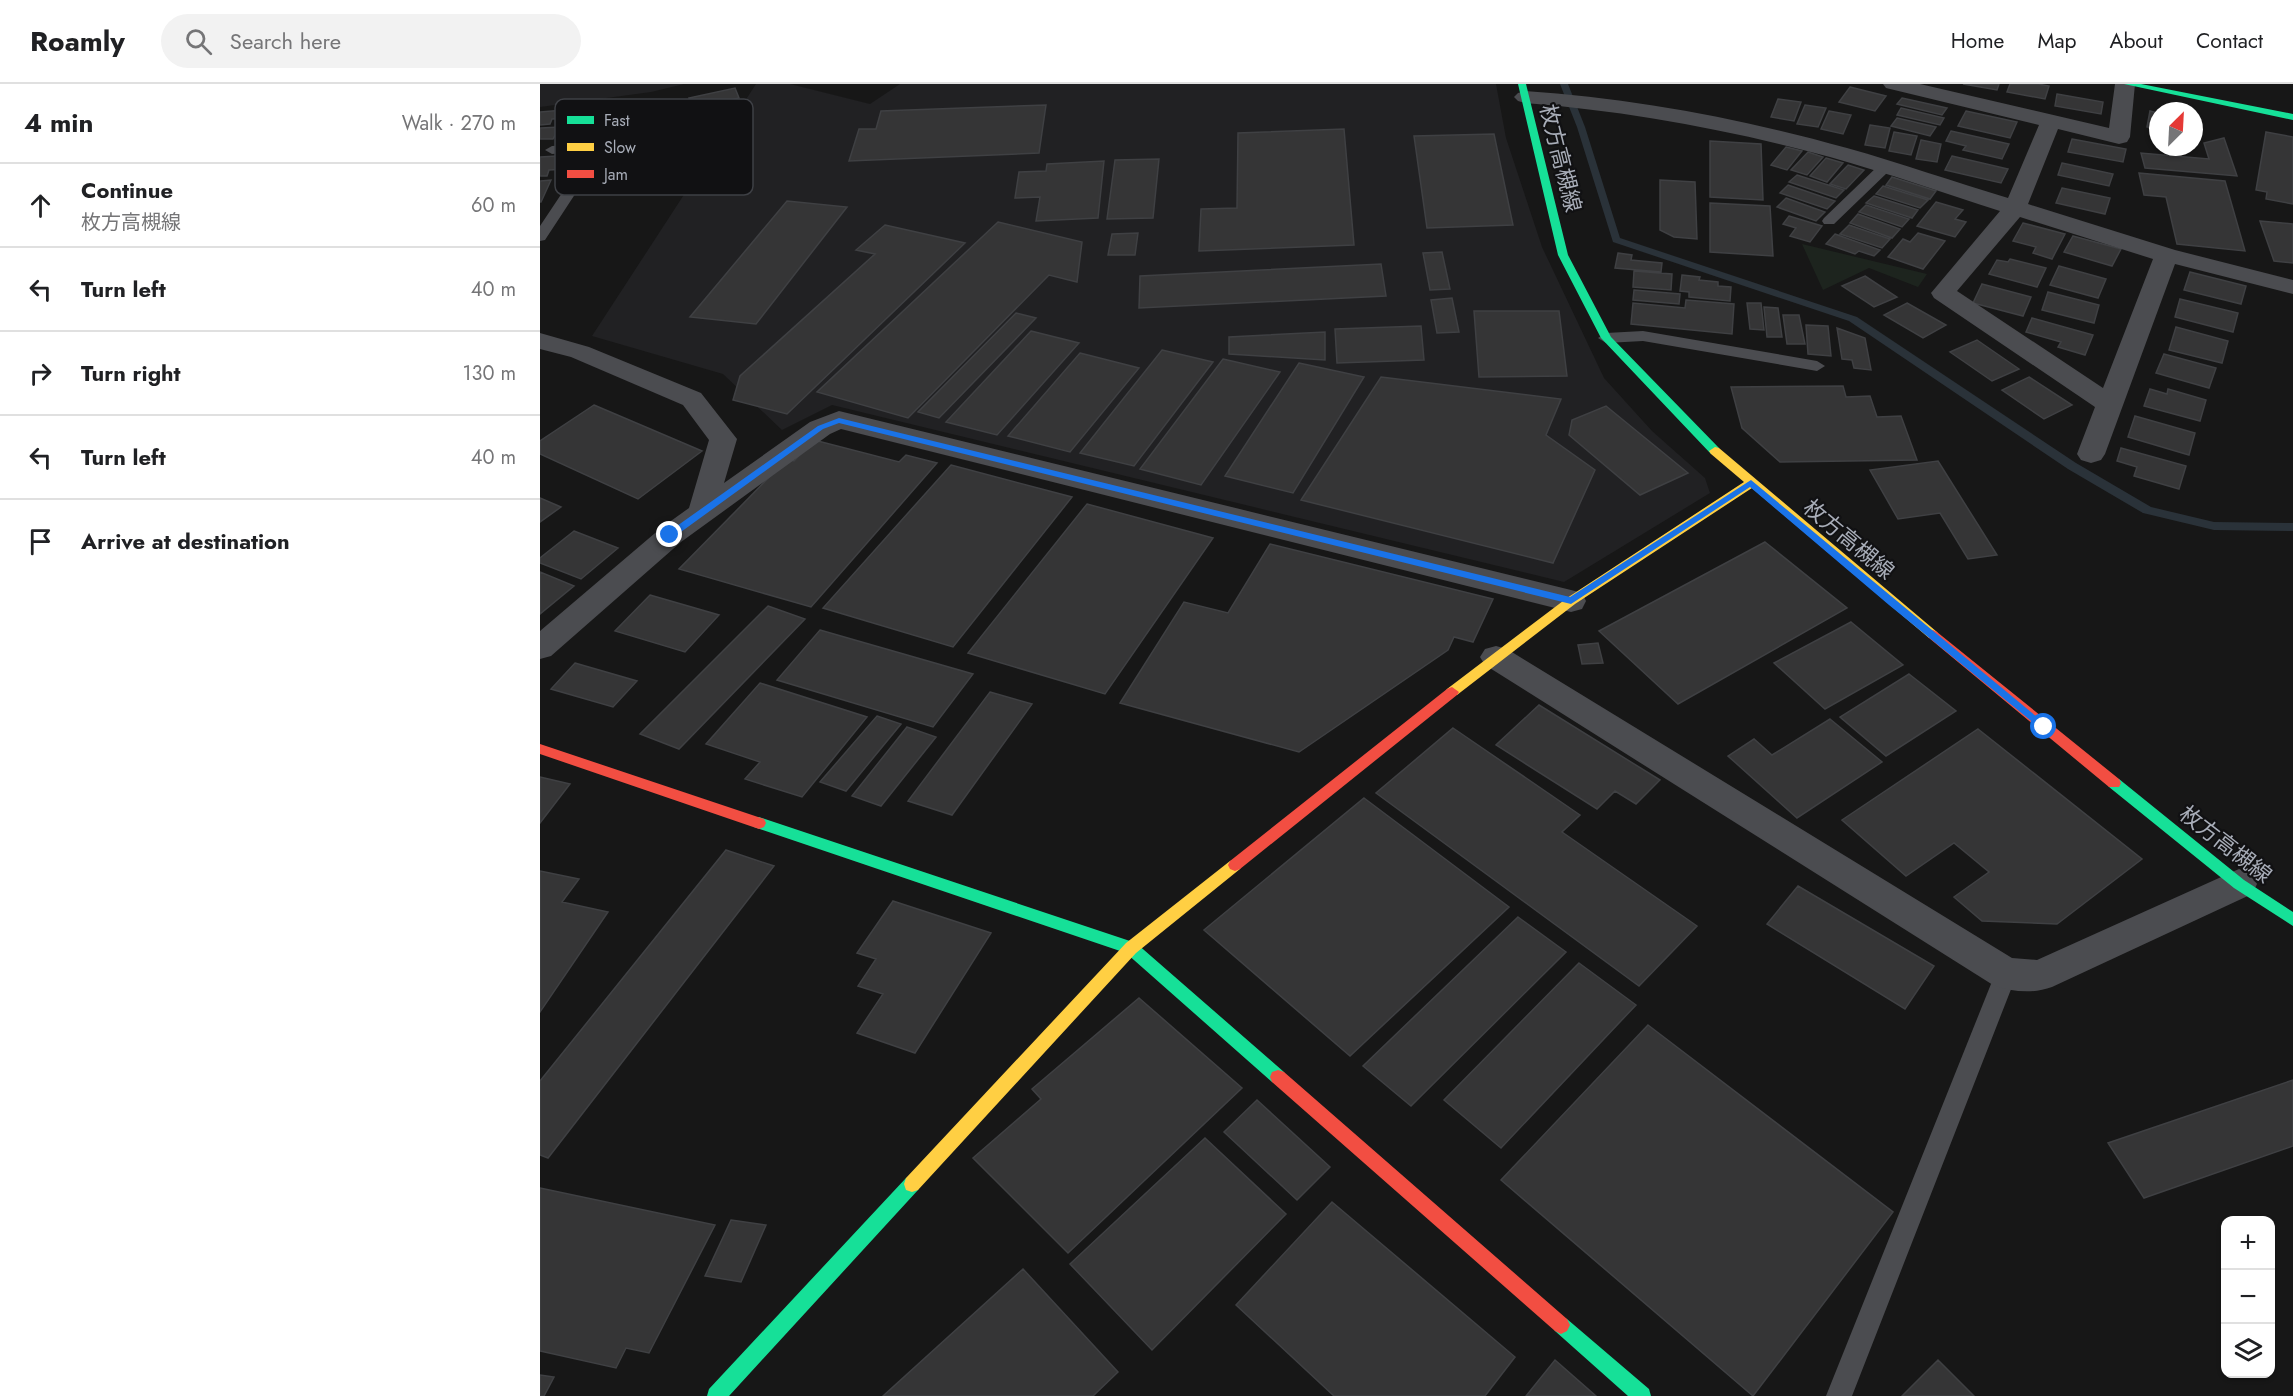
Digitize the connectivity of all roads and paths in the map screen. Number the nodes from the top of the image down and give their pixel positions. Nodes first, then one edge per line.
1 (1893, 84) edge
2 (2126, 84) edge
3 (1523, 91) edge
4 (2293, 117) edge
5 (2051, 121) junction
6 (552, 150) dead end
7 (555, 150) edge
8 (1884, 168) junction
9 (568, 195) edge
10 (2015, 208) junction
11 (1829, 221) dead end
12 (540, 237) edge
13 (2166, 255) junction
14 (2293, 287) edge
15 (1606, 338) junction
16 (540, 341) edge
17 (1816, 366) dead end
18 (2110, 405) junction
19 (2091, 454) dead end
20 (1751, 483) junction
21 (701, 514) junction
22 (1571, 601) junction
23 (540, 648) edge
24 (1496, 657) junction
25 (540, 749) edge
26 (2239, 884) junction
27 (2293, 920) edge
28 (1131, 948) junction
29 (2006, 974) junction
30 (716, 1396) edge
31 (1642, 1396) edge
32 (1839, 1396) edge

1 - 5 street
2 - 4 street
2 - 5 street
3 - 8 street
3 - 15 street, 枚方高槻線
5 - 10 street
6 - 7 lane
8 - 10 street
8 - 11 lane
9 - 12 lane
10 - 13 street
10 - 18 street
13 - 14 street
13 - 18 street
15 - 17 lane
15 - 20 street, 枚方高槻線
16 - 21 street
18 - 19 street
20 - 22 street
20 - 26 street, 枚方高槻線
21 - 22 street
21 - 23 street
22 - 24 street
24 - 28 street
24 - 29 street
25 - 28 street
26 - 27 street, 枚方高槻線
26 - 29 street
28 - 30 street
28 - 31 street
29 - 32 lane

